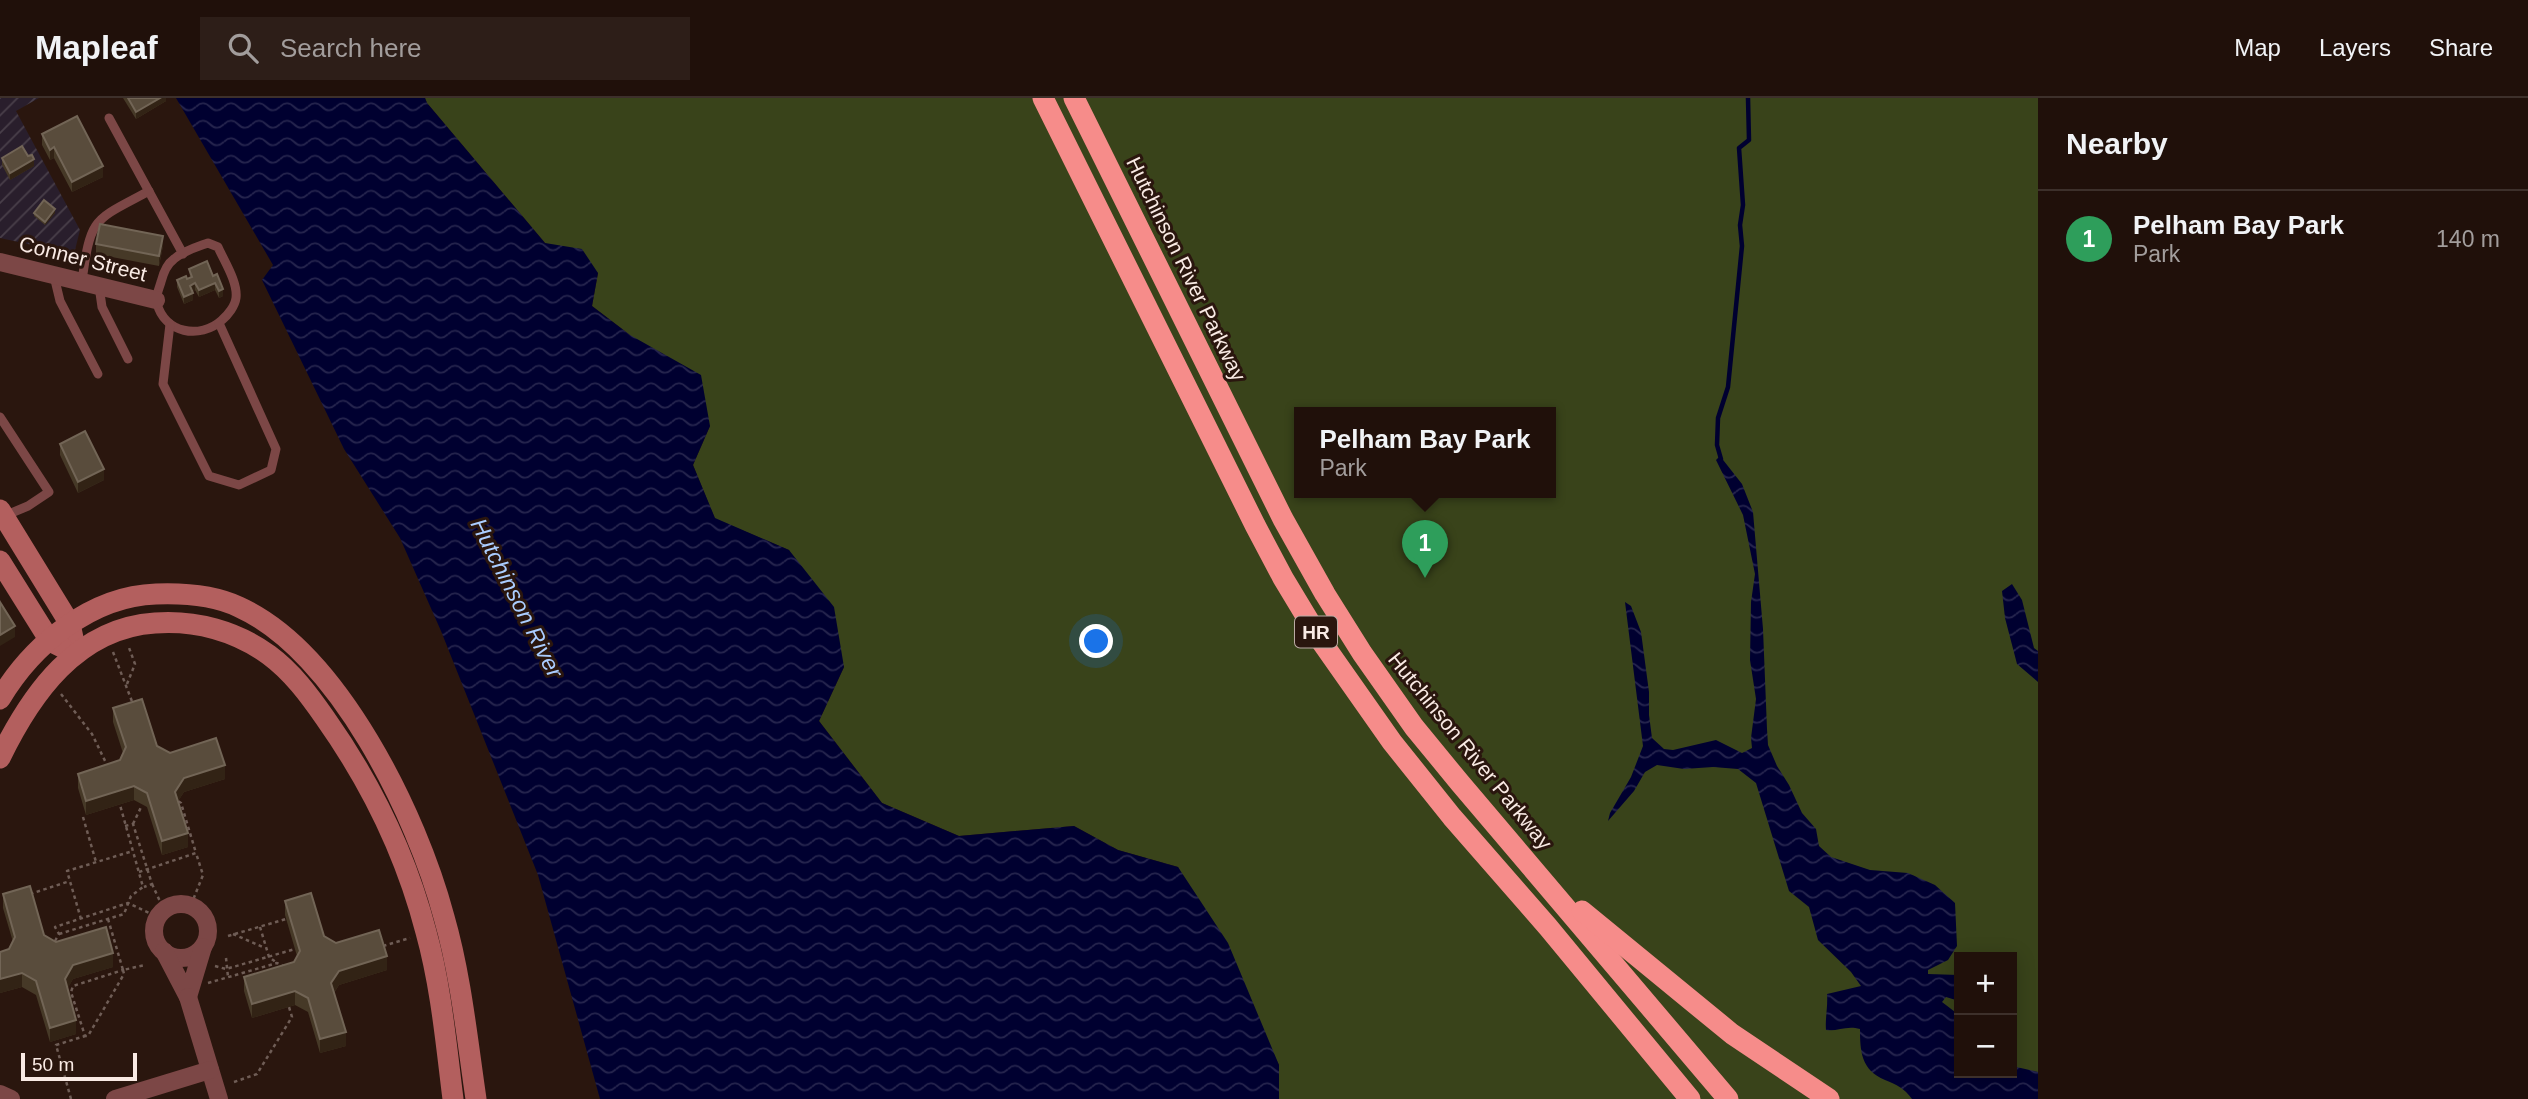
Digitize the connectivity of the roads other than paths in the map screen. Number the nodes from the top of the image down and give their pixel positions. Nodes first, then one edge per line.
1 (1044, 98) edge
2 (1074, 98) edge
3 (109, 118) dead end
4 (149, 191) junction
5 (183, 254) junction
6 (0, 262) edge
7 (54, 274) junction
8 (90, 283) junction
9 (156, 300) junction
10 (219, 323) junction
11 (170, 324) junction
12 (128, 359) dead end
13 (98, 374) dead end
14 (0, 417) edge
15 (2, 513) edge
16 (0, 561) edge
17 (71, 624) junction
18 (50, 641) junction
19 (76, 653) junction
20 (3, 686) edge
21 (0, 758) edge
22 (1542, 880) junction
23 (203, 947) junction
24 (164, 951) junction
25 (188, 997) junction
26 (210, 1070) junction
27 (0, 1094) edge
28 (11, 1099) edge
29 (115, 1099) edge
30 (219, 1099) edge
31 (453, 1099) edge
32 (475, 1099) edge
33 (1690, 1099) edge
34 (1728, 1099) edge
35 (1829, 1099) edge

1 - 33 highway, HR
2 - 22 highway, Hutchinson River Parkway / HR
3 - 4 lane
4 - 5 lane
4 - 8 lane
5 - 9 lane
5 - 10 lane
6 - 7 street, Conner Street
7 - 8 street, Conner Street
7 - 13 lane
8 - 9 street, Conner Street
8 - 12 lane
9 - 11 lane
10 - 11 lane
10 - 11 lane
14 - 15 lane
15 - 17 main road
16 - 18 main road
17 - 18 main road
17 - 19 main road
17 - 32 main road
18 - 19 main road
18 - 20 main road
19 - 21 main road
19 - 31 main road
22 - 34 highway, Hutchinson River Parkway / HR
22 - 35 highway
23 - 24 street
23 - 24 street
23 - 25 street
24 - 25 street
25 - 26 street
26 - 29 street
26 - 30 street
27 - 28 street

